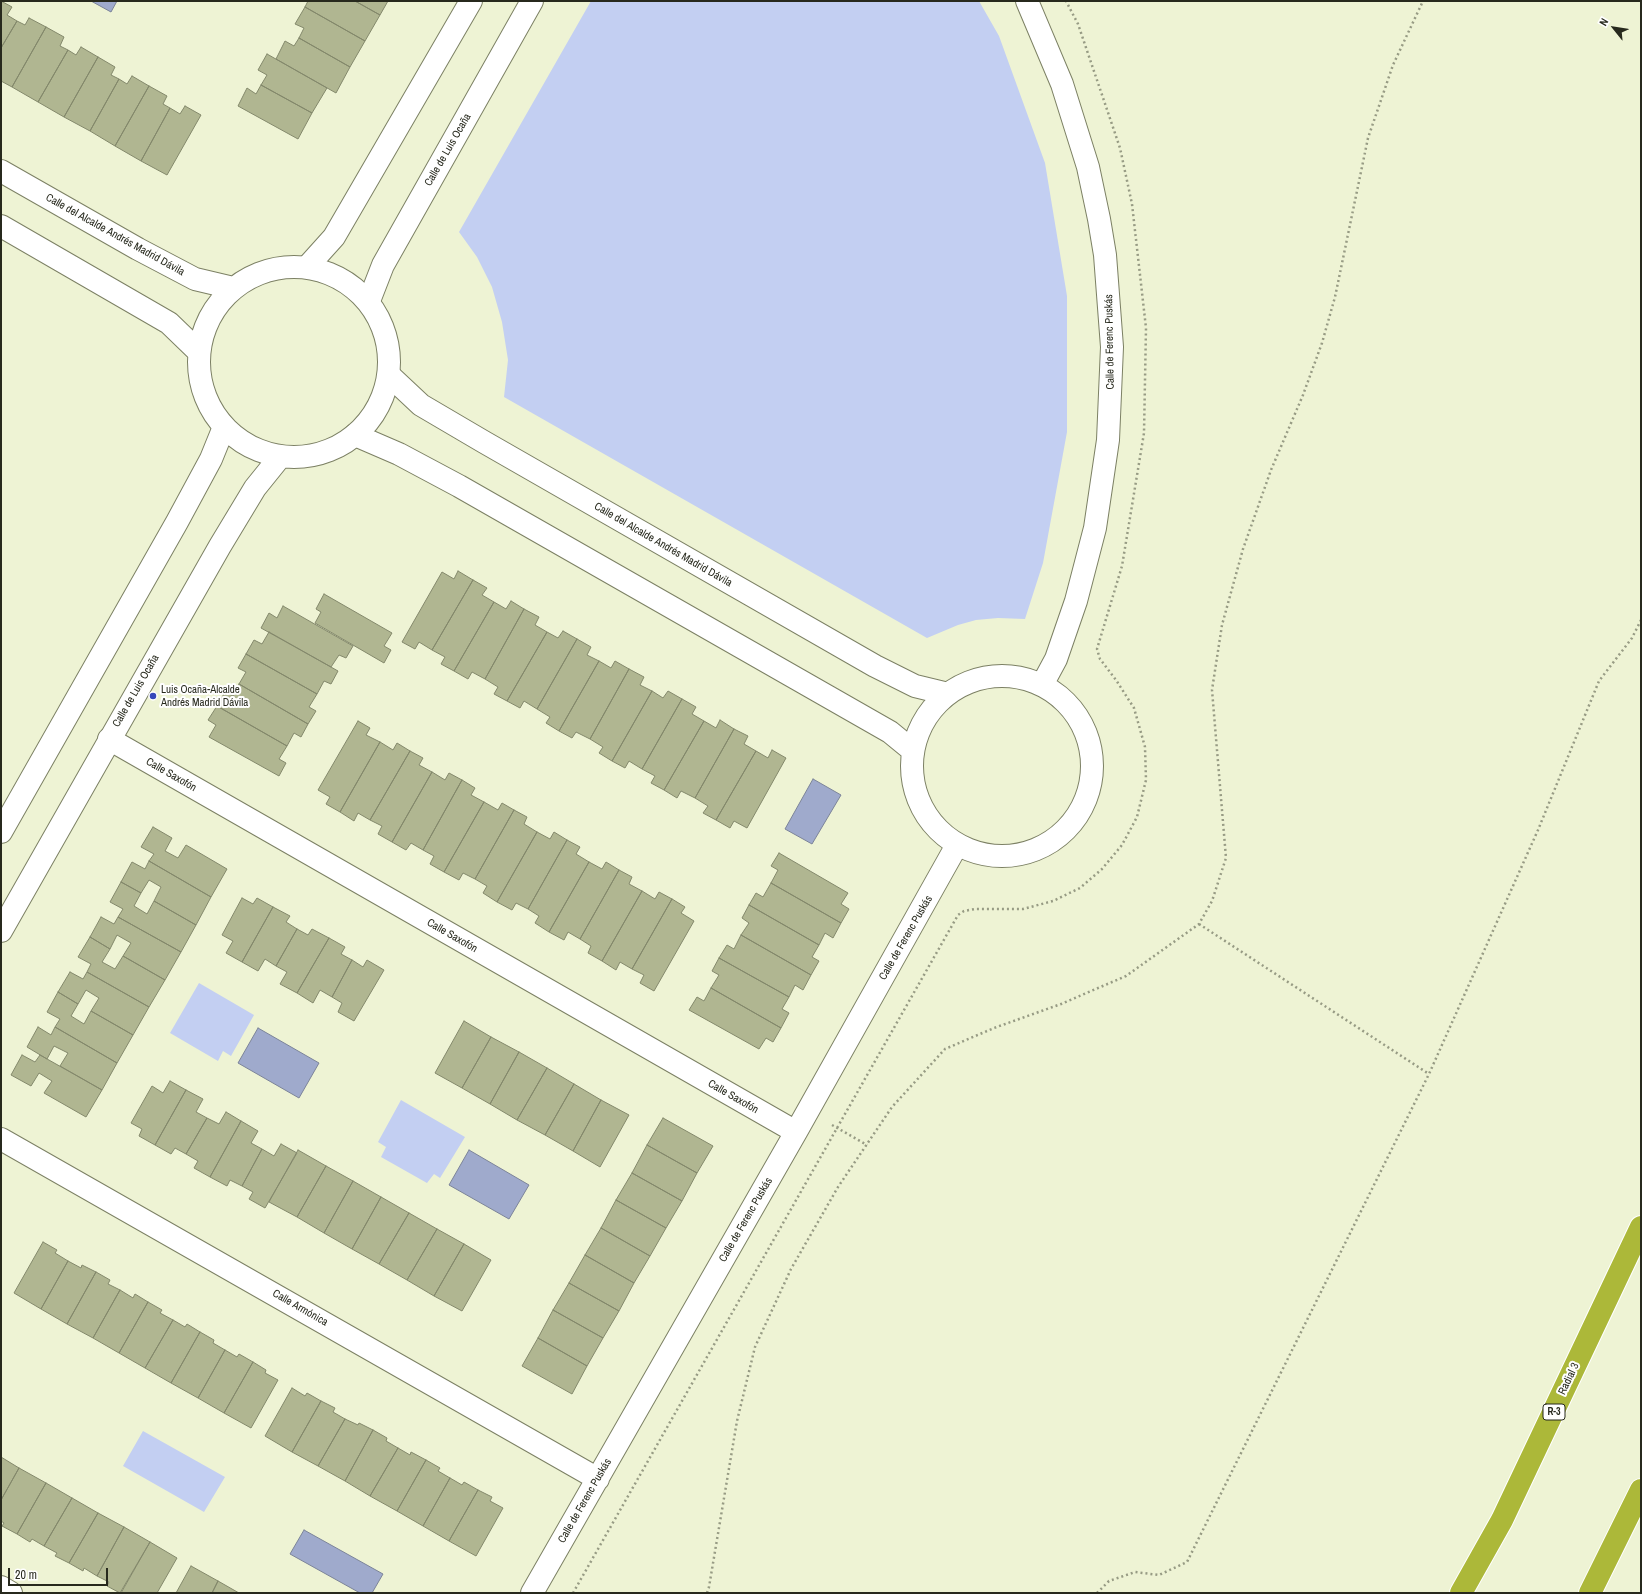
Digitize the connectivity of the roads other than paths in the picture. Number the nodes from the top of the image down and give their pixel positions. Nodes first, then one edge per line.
1 (471, 1) edge
2 (532, 1) edge
3 (1027, 1) edge
4 (1, 171) edge
5 (1, 226) edge
6 (307, 267) junction
7 (233, 288) junction
8 (369, 301) junction
9 (199, 352) junction
10 (389, 375) junction
11 (224, 427) junction
12 (355, 435) junction
13 (280, 457) junction
14 (1042, 685) junction
15 (948, 694) junction
16 (109, 739) junction
17 (912, 750) junction
18 (1, 832) edge
19 (957, 845) junction
20 (1, 931) edge
21 (796, 1132) junction
22 (1, 1139) edge
23 (1641, 1228) edge
24 (598, 1479) junction
25 (1641, 1490) edge
26 (1, 1587) edge
27 (11, 1593) edge
28 (532, 1593) edge
29 (1461, 1593) edge
30 (1590, 1593) edge

1 - 6 street
2 - 8 street, Calle de Luis Ocaña
3 - 14 street, Calle de Ferenc Puskás
4 - 7 street, Calle del Alcalde Andrés Madrid Dávila
5 - 9 street
6 - 7 street
6 - 8 street
7 - 9 street
8 - 10 street
9 - 11 street
10 - 12 street
10 - 15 street, Calle del Alcalde Andrés Madrid Dávila
11 - 13 street
11 - 18 street
12 - 13 street
12 - 17 street
13 - 16 street, Calle de Luis Ocaña
14 - 15 street
14 - 19 street
15 - 17 street
16 - 20 street, Calle de Luis Ocaña
16 - 21 street, Calle Saxofón
17 - 19 street
19 - 21 street, Calle de Ferenc Puskás
21 - 24 street, Calle de Ferenc Puskás
22 - 24 street, Calle Armónica
23 - 29 highway, Radial 3 / R-3
24 - 28 street, Calle de Ferenc Puskás
25 - 30 highway
26 - 27 street

